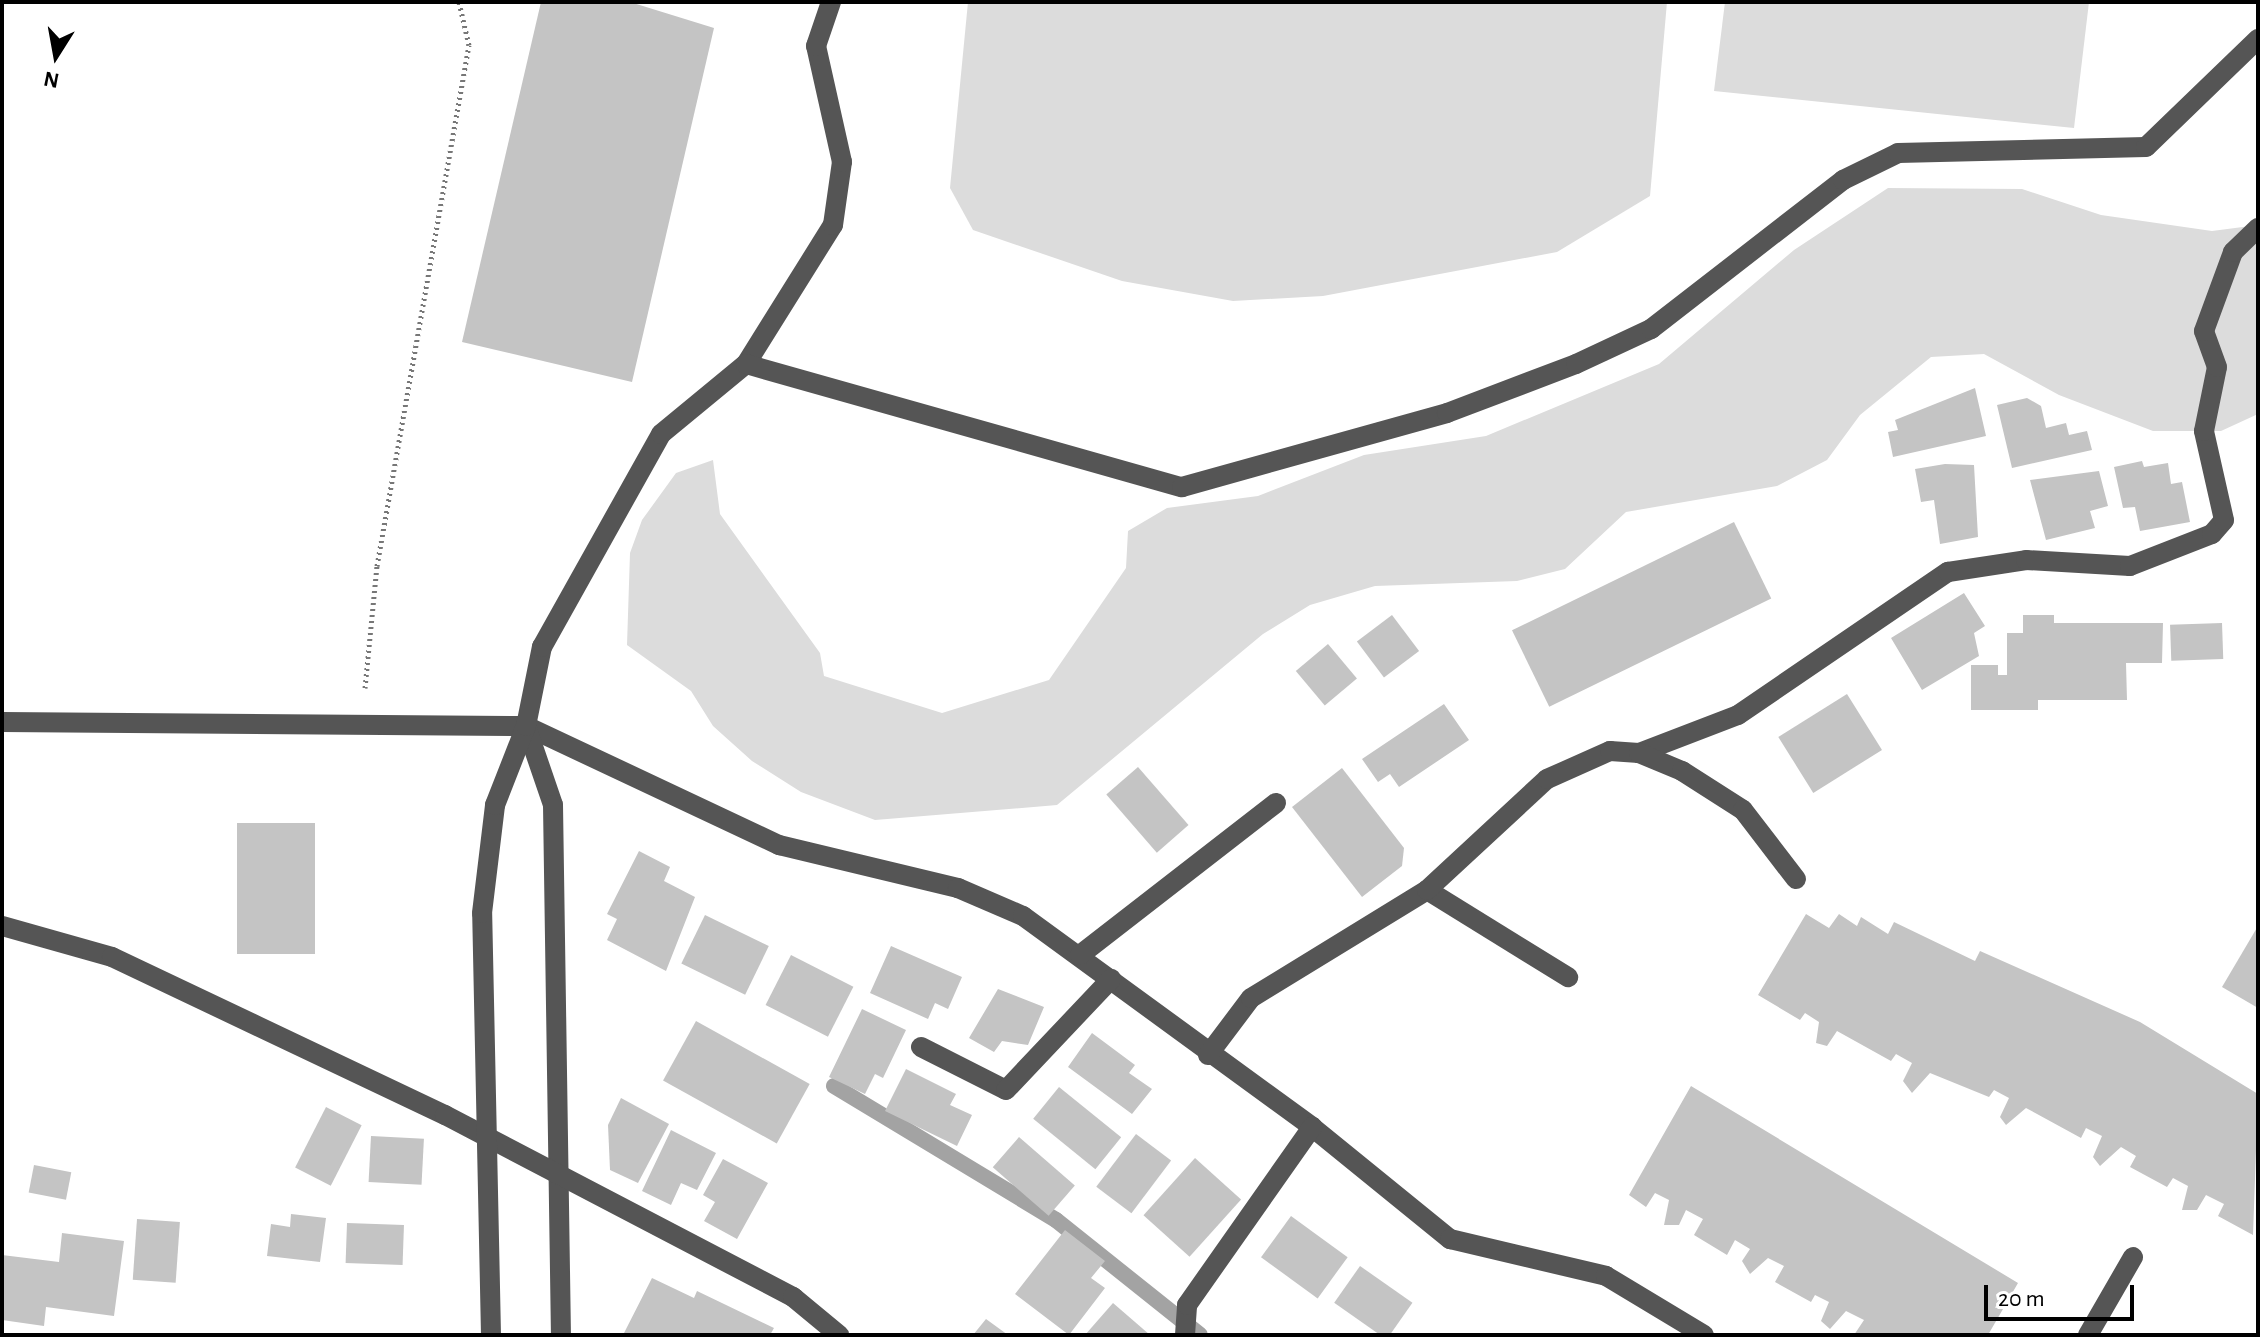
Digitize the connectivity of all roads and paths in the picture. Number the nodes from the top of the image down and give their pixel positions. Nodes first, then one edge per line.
1 (459, 2) edge
2 (831, 2) edge
3 (2258, 39) edge
4 (2258, 228) edge
5 (746, 364) junction
6 (364, 658) dead end
7 (2, 722) edge
8 (526, 726) junction
9 (1639, 753) junction
10 (1276, 803) dead end
11 (1796, 879) dead end
12 (1427, 890) junction
13 (2, 926) edge
14 (1080, 955) junction
15 (1568, 977) dead end
16 (1111, 979) junction
17 (921, 1047) dead end
18 (1208, 1055) junction
19 (1312, 1127) junction
20 (488, 1137) junction
21 (559, 1176) junction
22 (2133, 1257) dead end
23 (491, 1335) edge
24 (561, 1335) edge
25 (839, 1335) edge
26 (1185, 1335) edge
27 (1704, 1335) edge
28 (2088, 1335) edge

1 - 6 path
2 - 5 street
3 - 5 street
4 - 9 street
5 - 8 street
7 - 8 street
8 - 14 street
8 - 20 street
8 - 21 street
9 - 11 street
9 - 12 street
10 - 14 street
12 - 15 street
12 - 18 street
13 - 20 street
14 - 16 street
16 - 17 street
16 - 18 street
18 - 19 street
19 - 26 street
19 - 27 street
20 - 21 street
20 - 23 street
21 - 24 street
21 - 25 street
22 - 28 street

